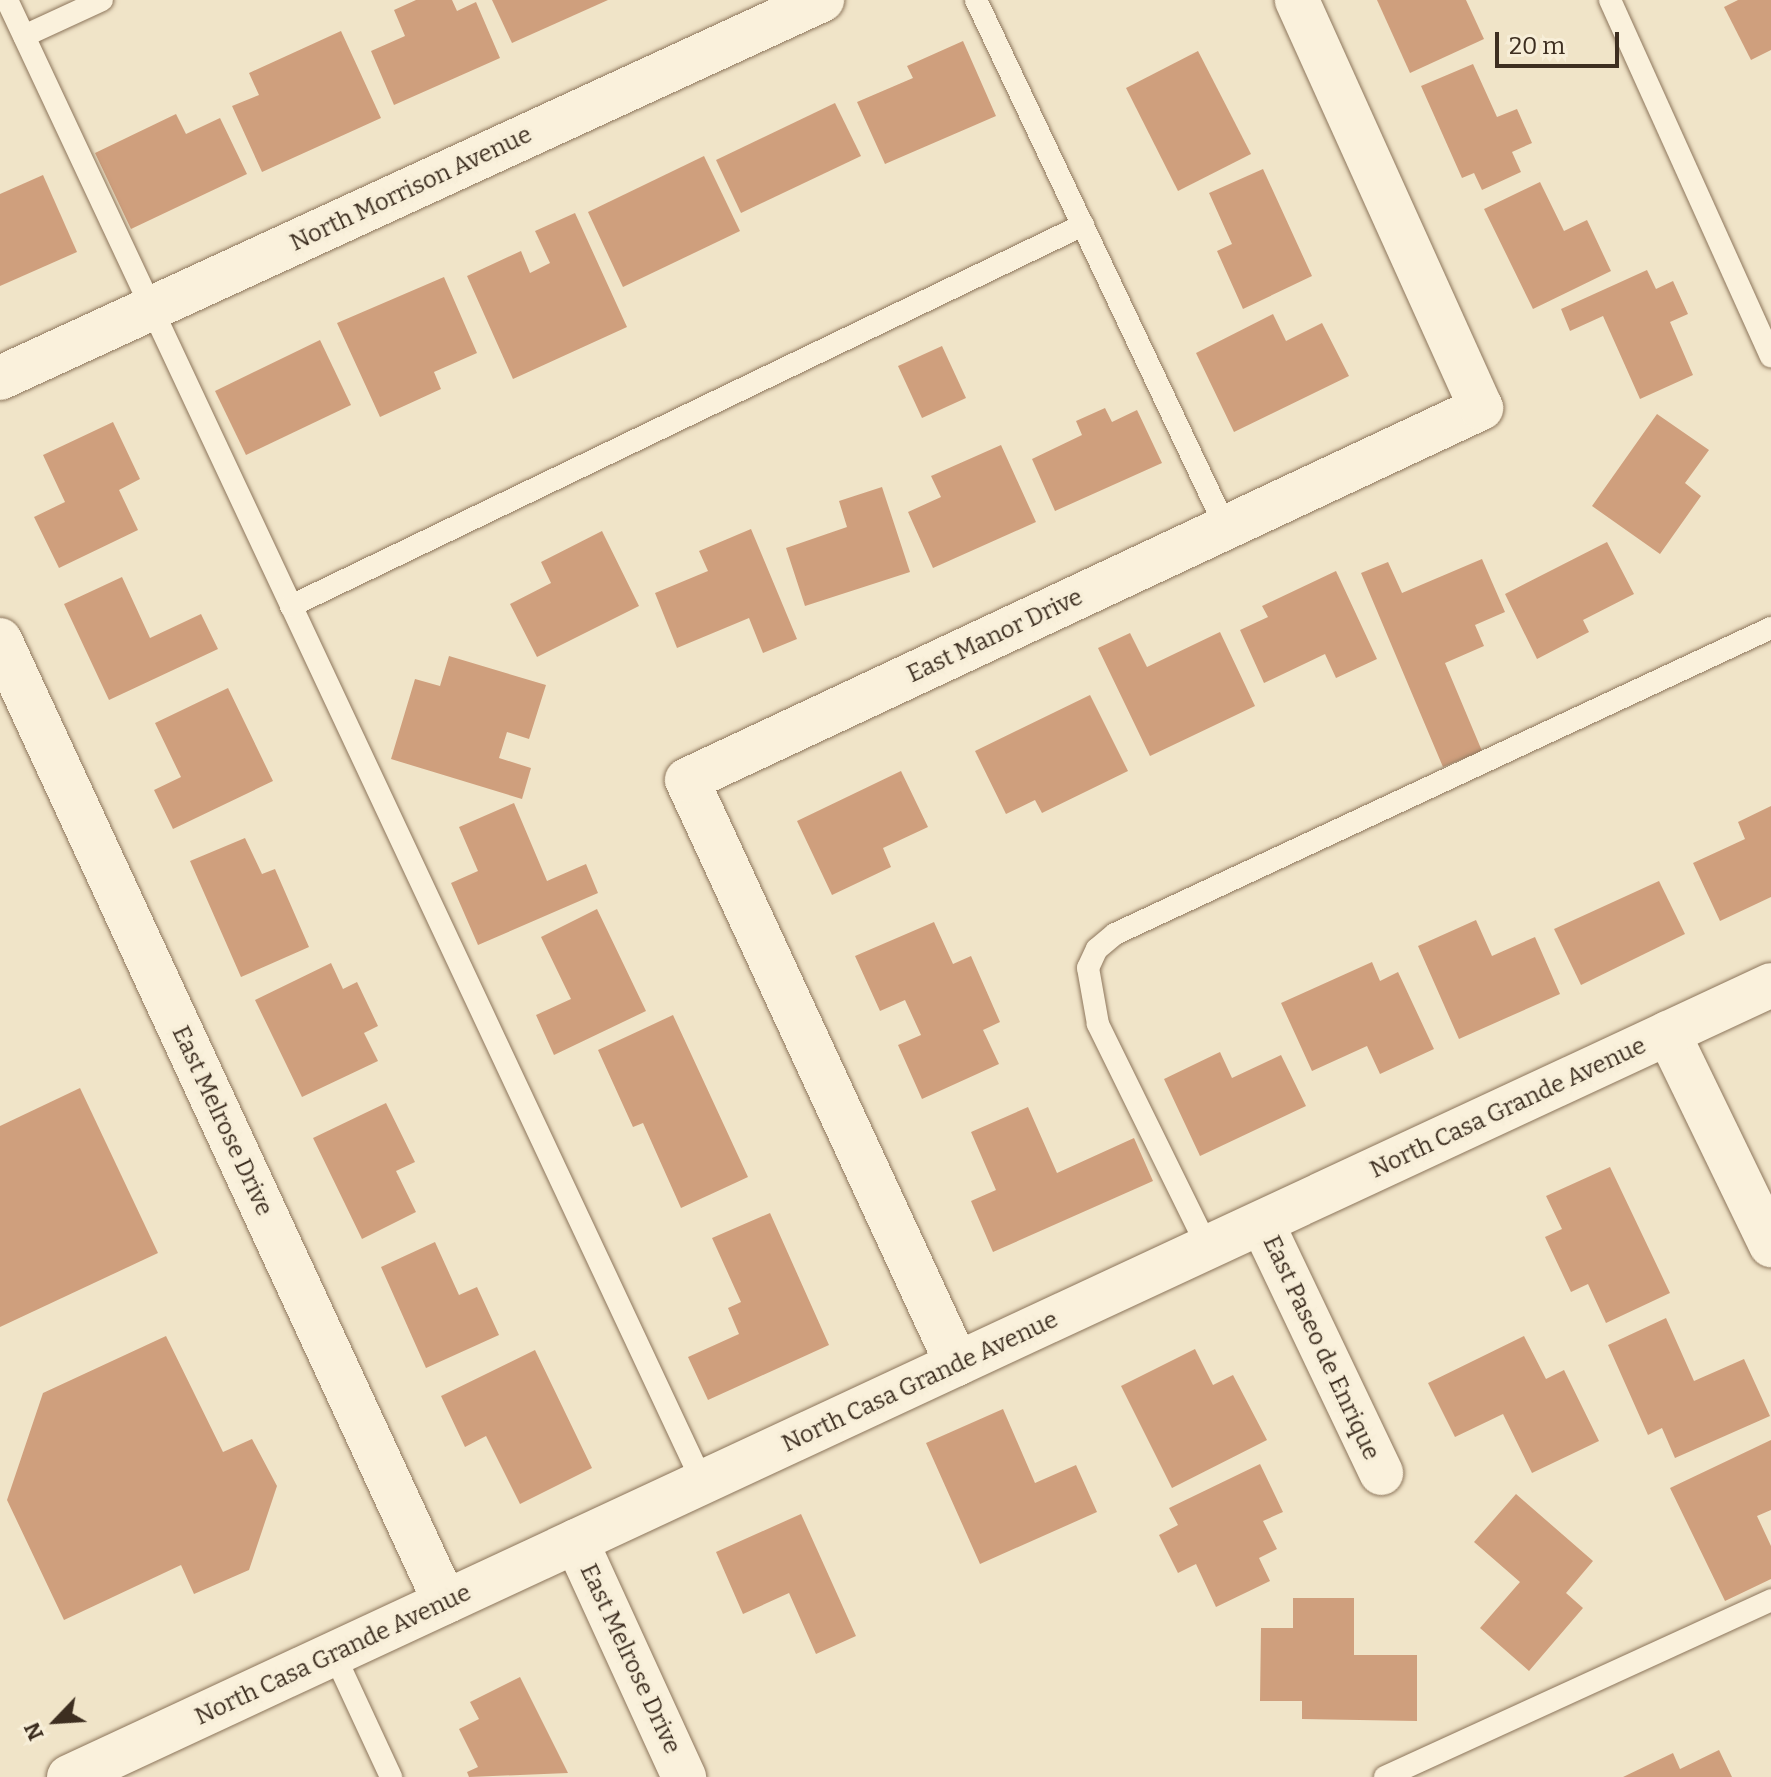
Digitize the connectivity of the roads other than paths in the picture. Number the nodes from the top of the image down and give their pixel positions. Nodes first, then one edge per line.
1 (7, 0) edge
2 (102, 0) edge
3 (822, 0) edge
4 (976, 0) edge
5 (1297, 0) edge
6 (1610, 0) edge
7 (24, 36) junction
8 (1083, 225) junction
9 (152, 309) junction
10 (1771, 356) edge
11 (0, 378) edge
12 (1226, 528) junction
13 (291, 606) junction
14 (1771, 628) edge
15 (0, 640) edge
16 (1771, 985) edge
17 (1668, 1033) junction
18 (1262, 1223) junction
19 (1771, 1245) edge
20 (1208, 1248) junction
21 (957, 1364) junction
22 (1381, 1473) dead end
23 (703, 1483) junction
24 (576, 1541) junction
25 (1771, 1600) edge
26 (445, 1602) junction
27 (334, 1654) junction
28 (118, 1767) edge
29 (69, 1777) edge
30 (391, 1777) edge
31 (684, 1777) edge
32 (1385, 1777) edge

1 - 7 lane
2 - 7 lane
3 - 9 street, North Morrison Avenue
4 - 8 lane
5 - 12 street, East Manor Drive
6 - 10 lane
7 - 9 lane
8 - 12 lane
8 - 13 lane
9 - 11 street, North Morrison Avenue
9 - 13 lane
12 - 21 street, East Manor Drive
13 - 23 lane
14 - 20 lane
15 - 26 street, East Melrose Drive
16 - 17 street, North Casa Grande Avenue
17 - 18 street, North Casa Grande Avenue
17 - 19 street
18 - 20 street, North Casa Grande Avenue
18 - 22 street, East Paseo de Enrique
20 - 21 street, North Casa Grande Avenue
21 - 23 street, North Casa Grande Avenue
23 - 24 street, North Casa Grande Avenue
24 - 26 street, North Casa Grande Avenue
24 - 31 street, East Melrose Drive
25 - 32 lane
26 - 27 street, North Casa Grande Avenue
27 - 28 street, North Casa Grande Avenue
27 - 30 lane
28 - 29 street, North Casa Grande Avenue

